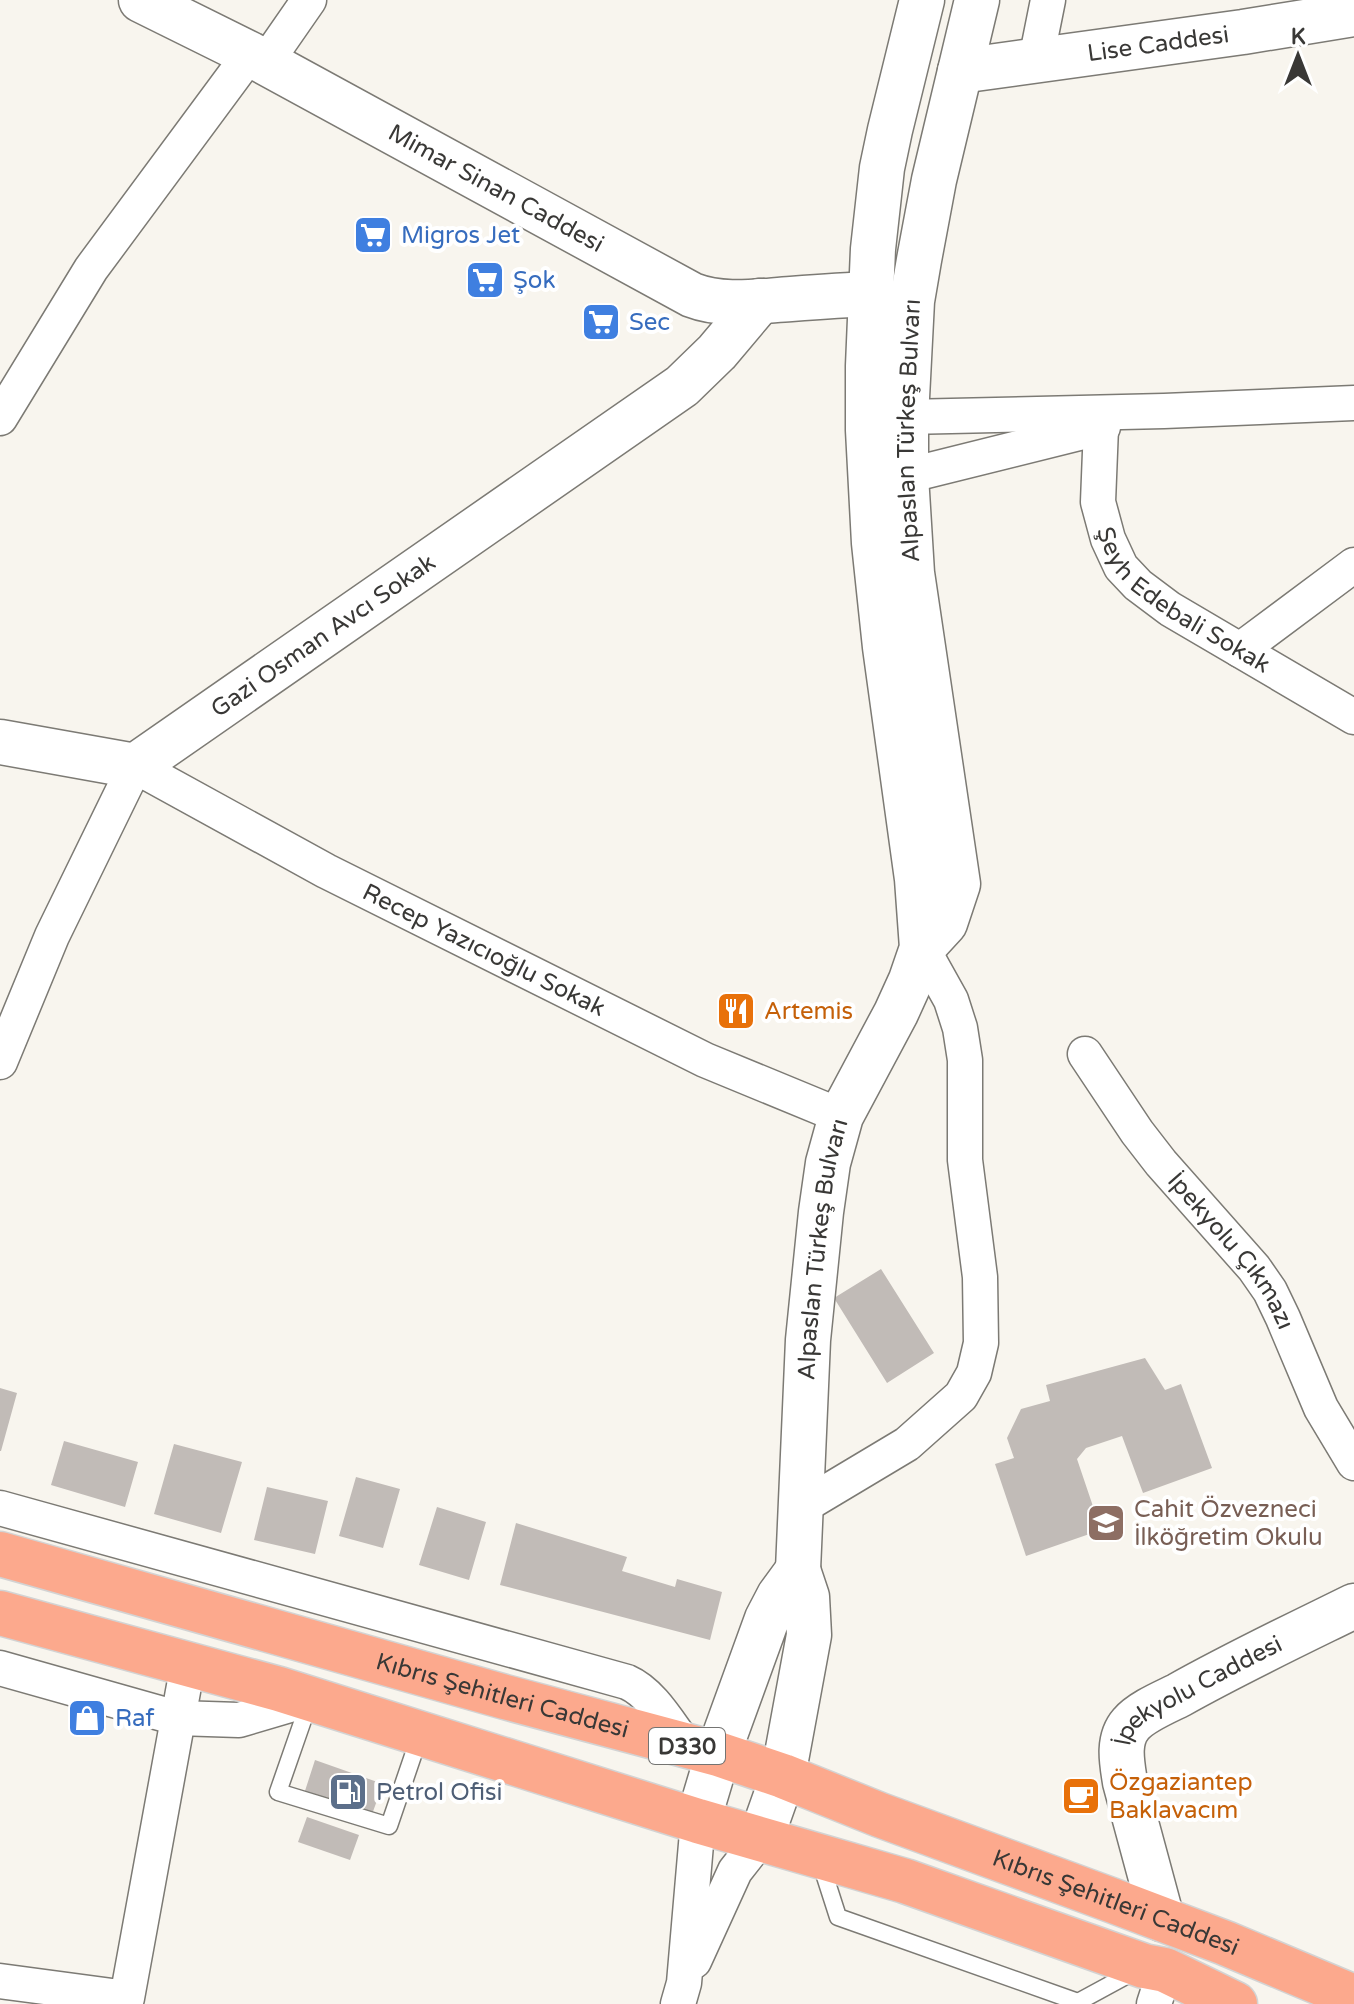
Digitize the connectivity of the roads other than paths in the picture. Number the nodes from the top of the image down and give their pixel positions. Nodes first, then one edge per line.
1 (141, 0) edge
2 (309, 0) edge
3 (922, 0) edge
4 (977, 0) edge
5 (1048, 0) edge
6 (1354, 14) edge
7 (258, 58) junction
8 (1036, 60) junction
9 (960, 71) junction
10 (871, 294) junction
11 (760, 301) junction
12 (1354, 403) edge
13 (1164, 411) junction
14 (906, 417) junction
15 (0, 418) edge
16 (1101, 427) junction
17 (906, 476) junction
18 (1354, 565) edge
19 (1240, 650) junction
20 (1354, 717) edge
21 (0, 742) edge
22 (135, 766) junction
23 (922, 948) junction
24 (1085, 1054) dead end
25 (0, 1062) edge
26 (841, 1116) junction
27 (1354, 1463) edge
28 (0, 1508) edge
29 (800, 1508) junction
30 (0, 1554) edge
31 (798, 1570) junction
32 (1354, 1606) edge
33 (0, 1613) edge
34 (188, 1664) junction
35 (0, 1668) edge
36 (310, 1699) junction
37 (177, 1718) junction
38 (421, 1733) junction
39 (702, 1750) junction
40 (783, 1776) junction
41 (698, 1821) junction
42 (761, 1838) junction
43 (1162, 1919) junction
44 (1154, 1980) edge
45 (0, 1981) edge
46 (681, 1994) edge
47 (1354, 1997) edge
48 (129, 2001) edge
49 (1235, 2004) edge

1 - 7 street, Mimar Sinan Caddesi
2 - 7 street
3 - 10 street, Alpaslan Türkeş Bulvarı
4 - 9 street, Alpaslan Türkeş Bulvarı
5 - 8 street
6 - 8 street, Lise Caddesi
7 - 11 street, Mimar Sinan Caddesi
7 - 15 street
8 - 9 street, Lise Caddesi
9 - 14 street, Alpaslan Türkeş Bulvarı
10 - 11 street, Mimar Sinan Caddesi
10 - 23 street, Alpaslan Türkeş Bulvarı
11 - 22 street, Gazi Osman Avcı Sokak
12 - 13 street
13 - 14 street
13 - 16 street
14 - 17 street, Alpaslan Türkeş Bulvarı
16 - 17 street
16 - 19 street, Şeyh Edebali Sokak
17 - 23 street, Alpaslan Türkeş Bulvarı
18 - 19 street
19 - 20 street, Şeyh Edebali Sokak
21 - 22 street
22 - 25 street, Gazi Osman Avcı Sokak
22 - 26 street, Recep Yazıcıoğlu Sokak
23 - 26 street, Alpaslan Türkeş Bulvarı
23 - 29 street
24 - 27 street, İpekyolu Çıkmazı
26 - 29 street, Alpaslan Türkeş Bulvarı
28 - 39 street
29 - 31 street, Alpaslan Türkeş Bulvarı
30 - 39 highway, Kıbrıs Şehitleri Caddesi / D330
31 - 39 street
31 - 40 street, Alpaslan Türkeş Bulvarı
32 - 43 street, İpekyolu Caddesi
33 - 34 highway, Kıbrıs Şehitleri Caddesi
34 - 36 highway, Kıbrıs Şehitleri Caddesi
34 - 37 street
35 - 37 street
36 - 37 street
36 - 38 highway, Kıbrıs Şehitleri Caddesi
36 - 38 lane
37 - 48 street
38 - 41 highway, Kıbrıs Şehitleri Caddesi
39 - 40 highway, Kıbrıs Şehitleri Caddesi / D330
39 - 41 street
40 - 42 street, Alpaslan Türkeş Bulvarı
40 - 43 highway, Kıbrıs Şehitleri Caddesi / D330
41 - 42 highway, Kıbrıs Şehitleri Caddesi
41 - 46 street
42 - 44 highway, Kıbrıs Şehitleri Caddesi
42 - 46 street
43 - 47 highway, Kıbrıs Şehitleri Caddesi / D330
44 - 49 highway, Kıbrıs Şehitleri Caddesi
45 - 48 street

